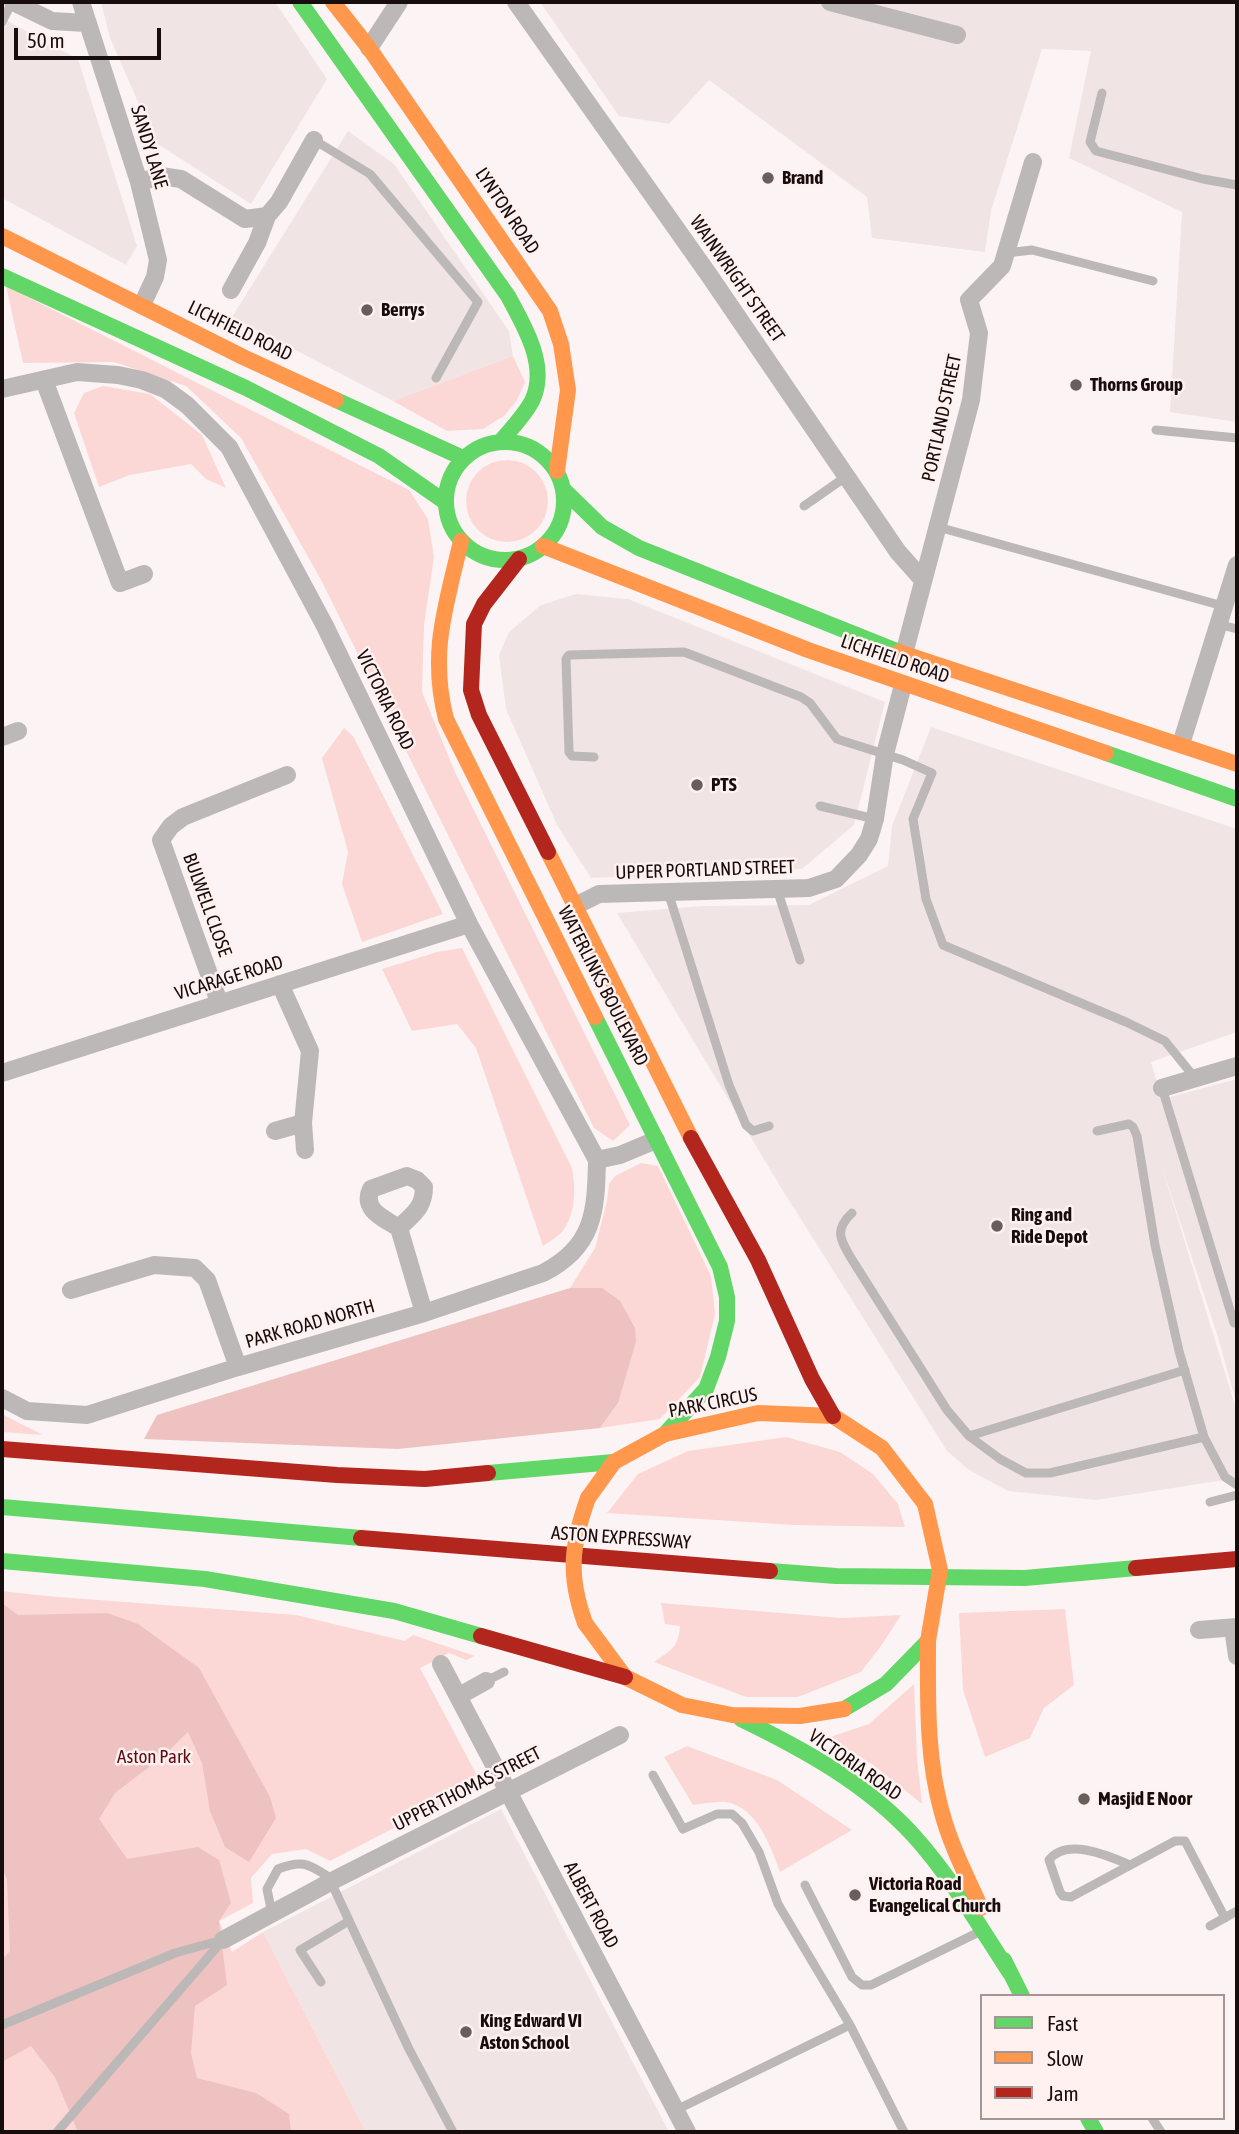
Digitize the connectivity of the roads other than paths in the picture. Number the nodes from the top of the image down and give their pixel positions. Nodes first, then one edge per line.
1 (12, 2) edge
2 (81, 2) edge
3 (300, 2) edge
4 (333, 2) edge
5 (399, 2) edge
6 (516, 2) edge
7 (830, 2) edge
8 (2, 22) edge
9 (86, 23) junction
10 (957, 35) dead end
11 (369, 48) junction
12 (1102, 93) dead end
13 (314, 140) joint
14 (1033, 162) dead end
15 (139, 182) junction
16 (1237, 185) edge
17 (267, 216) junction
18 (2, 236) edge
19 (1006, 253) junction
20 (2, 275) edge
21 (1153, 281) dead end
22 (231, 290) dead end
23 (142, 305) junction
24 (436, 378) dead end
25 (44, 380) junction
26 (2, 389) edge
27 (1156, 430) dead end
28 (1237, 438) edge
29 (502, 441) junction
30 (463, 458) junction
31 (557, 471) junction
32 (847, 476) junction
33 (564, 490) junction
34 (445, 502) junction
35 (804, 506) dead end
36 (938, 527) junction
37 (461, 541) junction
38 (544, 546) junction
39 (519, 559) junction
40 (1237, 565) edge
41 (144, 574) dead end
42 (923, 580) junction
43 (1223, 606) junction
44 (1218, 624) junction
45 (1237, 629) edge
46 (904, 654) junction
47 (903, 685) junction
48 (1181, 744) junction
49 (886, 754) junction
50 (594, 758) dead end
51 (1237, 764) edge
52 (287, 775) dead end
53 (1237, 799) edge
54 (820, 806) dead end
55 (875, 819) junction
56 (777, 889) junction
57 (668, 892) junction
58 (575, 906) junction
59 (469, 924) junction
60 (800, 960) dead end
61 (280, 984) junction
62 (219, 1002) junction
63 (1237, 1066) edge
64 (2, 1073) edge
65 (1195, 1078) junction
66 (1162, 1088) joint
67 (303, 1123) junction
68 (769, 1126) dead end
69 (1097, 1130) dead end
70 (275, 1131) dead end
71 (656, 1140) junction
72 (305, 1150) dead end
73 (597, 1160) junction
74 (852, 1213) dead end
75 (399, 1228) dead end
76 (587, 1232) joint
77 (71, 1290) dead end
78 (424, 1313) junction
79 (1234, 1323) dead end
80 (238, 1367) junction
81 (1185, 1370) junction
82 (2, 1398) edge
83 (833, 1416) junction
84 (665, 1434) junction
85 (969, 1436) junction
86 (1204, 1437) junction
87 (2, 1449) edge
88 (614, 1462) junction
89 (1237, 1485) edge
90 (1237, 1495) edge
91 (1210, 1502) dead end
92 (2, 1507) edge
93 (1237, 1559) edge
94 (2, 1561) edge
95 (1235, 1627) edge
96 (1199, 1630) dead end
97 (928, 1641) junction
98 (1237, 1656) edge
99 (441, 1664) dead end
100 (504, 1672) dead end
101 (625, 1677) junction
102 (486, 1681) joint
103 (459, 1696) junction
104 (732, 1715) junction
105 (620, 1735) dead end
106 (653, 1775) dead end
107 (508, 1792) junction
108 (1130, 1865) junction
109 (332, 1881) junction
110 (805, 1885) dead end
111 (1237, 1911) edge
112 (272, 1914) junction
113 (1225, 1918) junction
114 (349, 1921) junction
115 (1210, 1926) dead end
116 (982, 1930) junction
117 (223, 1940) junction
118 (1010, 1973) junction
119 (321, 1982) dead end
120 (1021, 1994) edge
121 (2, 2025) edge
122 (850, 2025) junction
123 (676, 2110) junction
124 (57, 2132) edge
125 (453, 2132) edge
126 (687, 2132) edge
127 (904, 2132) edge

1 - 8 lane
1 - 9 street
2 - 9 street, SANDY LANE
3 - 29 main road
4 - 11 main road, LYNTON ROAD
5 - 11 street
6 - 32 street, WAINWRIGHT STREET
7 - 10 street
9 - 15 street, SANDY LANE
11 - 31 main road, LYNTON ROAD
12 - 16 lane
13 - 17 street
13 - 24 lane
14 - 19 street, PORTLAND STREET
15 - 17 street
15 - 23 street, SANDY LANE
17 - 22 street
18 - 23 main road, LICHFIELD ROAD
19 - 21 lane
19 - 36 street, PORTLAND STREET
20 - 34 main road
23 - 30 main road, LICHFIELD ROAD
25 - 26 street, VICTORIA ROAD
25 - 41 street
25 - 59 street, VICTORIA ROAD
27 - 28 lane
29 - 30 main road
29 - 31 main road
30 - 34 main road
31 - 33 main road
32 - 35 lane
32 - 42 street, WAINWRIGHT STREET
33 - 38 main road
33 - 46 main road, LICHFIELD ROAD
34 - 37 main road
36 - 42 street, PORTLAND STREET
36 - 43 lane
37 - 39 main road
37 - 71 main road, WATERLINKS BOULEVARD
38 - 39 main road
38 - 47 main road, LICHFIELD ROAD
39 - 58 main road, WATERLINKS BOULEVARD
40 - 43 street
42 - 46 street, PORTLAND STREET
43 - 44 street
44 - 45 lane
44 - 48 street
46 - 48 main road, LICHFIELD ROAD
47 - 49 street, UPPER PORTLAND STREET
47 - 53 main road, LICHFIELD ROAD
48 - 51 main road, LICHFIELD ROAD
49 - 50 lane
49 - 55 street, UPPER PORTLAND STREET
49 - 65 lane
52 - 62 street, BULWELL CLOSE
54 - 55 lane
55 - 56 street, UPPER PORTLAND STREET
56 - 57 street, UPPER PORTLAND STREET
56 - 60 lane
57 - 58 street, UPPER PORTLAND STREET
57 - 68 lane
58 - 83 main road, WATERLINKS BOULEVARD
59 - 61 street, VICARAGE ROAD
59 - 73 street, VICTORIA ROAD
61 - 62 street, VICARAGE ROAD
61 - 67 street
62 - 64 street, VICARAGE ROAD
63 - 65 street
65 - 66 street
66 - 79 lane
67 - 70 street
67 - 72 street
69 - 81 lane
71 - 73 street
71 - 84 main road, WATERLINKS BOULEVARD
73 - 76 street, VICTORIA ROAD
74 - 85 lane
75 - 78 street
76 - 78 street, PARK ROAD NORTH
77 - 80 street
78 - 80 street, PARK ROAD NORTH
80 - 82 street, PARK ROAD NORTH
81 - 85 lane
81 - 86 lane
83 - 84 main road, PARK CIRCUS
83 - 97 main road, bridge
84 - 88 main road, PARK CIRCUS
85 - 86 lane
86 - 89 lane
87 - 88 main road
88 - 101 main road, PARK CIRCUS, bridge
90 - 91 lane
92 - 93 main road, ASTON EXPRESSWAY
94 - 101 main road
95 - 96 street
95 - 98 street
97 - 104 main road, PARK CIRCUS
97 - 118 main road, VICTORIA ROAD
99 - 103 street, ALBERT ROAD
100 - 102 lane
101 - 104 main road, PARK CIRCUS
102 - 103 street
103 - 107 street, ALBERT ROAD
104 - 116 main road, VICTORIA ROAD
105 - 107 street, UPPER THOMAS STREET
106 - 122 lane
107 - 109 street, UPPER THOMAS STREET
107 - 123 street, ALBERT ROAD
108 - 108 lane
108 - 113 lane
109 - 112 street, UPPER THOMAS STREET
109 - 112 lane
109 - 114 lane
110 - 116 lane
111 - 113 lane
112 - 117 street, UPPER THOMAS STREET
113 - 115 lane
114 - 119 lane
114 - 125 lane
116 - 118 main road, VICTORIA ROAD
117 - 121 lane
117 - 124 lane
118 - 120 main road, VICTORIA ROAD
122 - 123 lane
122 - 127 lane
123 - 126 street, ALBERT ROAD

